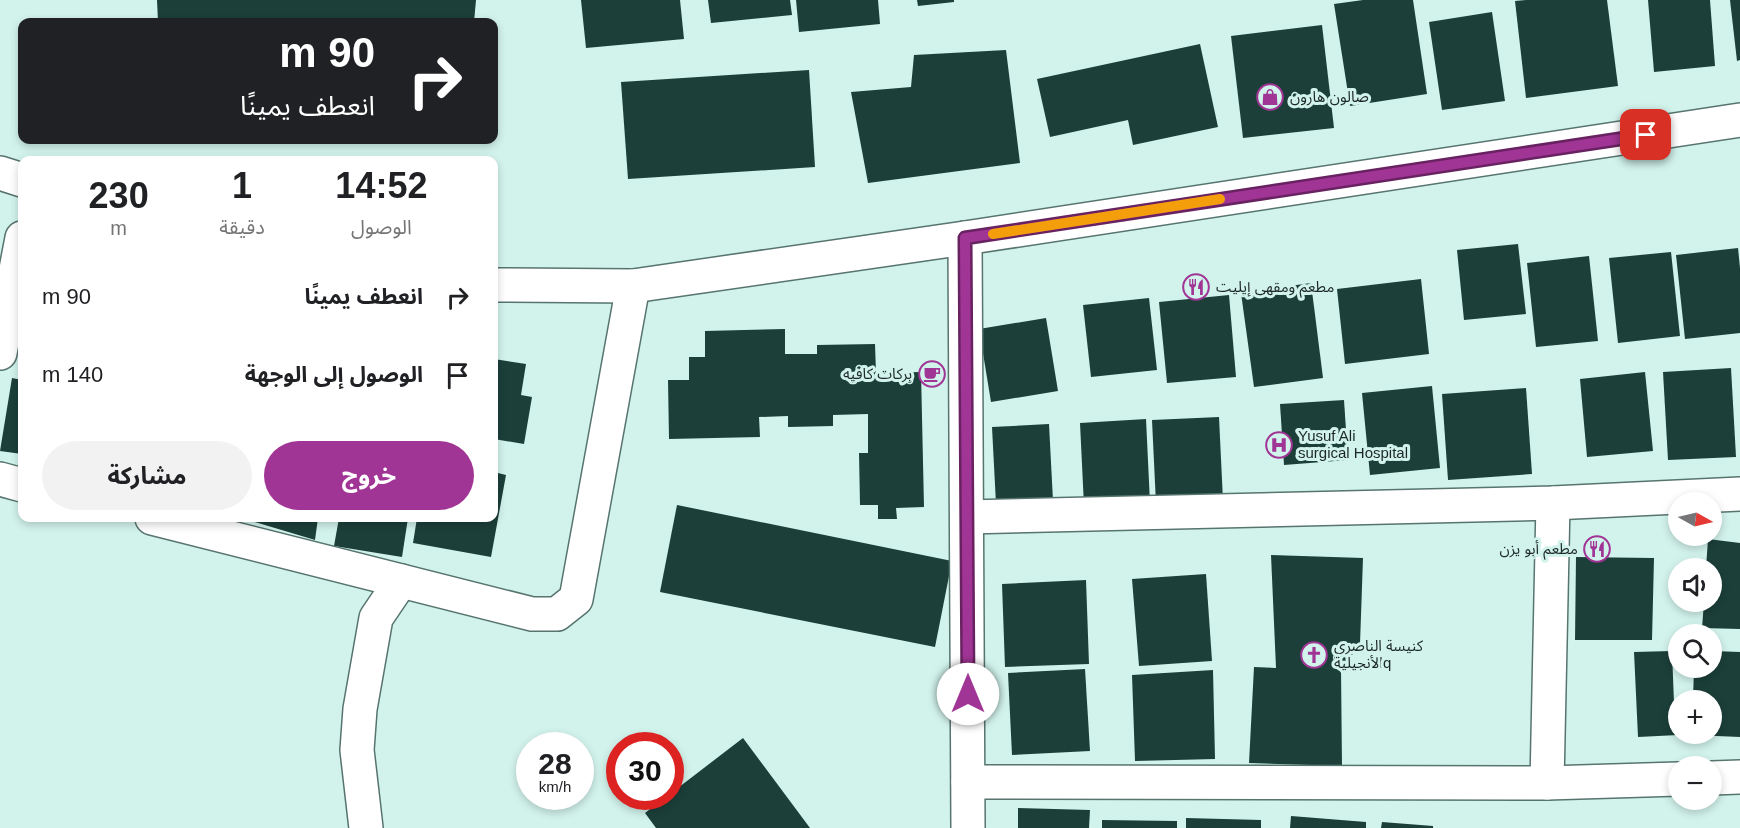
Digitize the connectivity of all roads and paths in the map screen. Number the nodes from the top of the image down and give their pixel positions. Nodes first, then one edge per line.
1 (1740, 120) edge
2 (0, 173) edge
3 (18, 179) edge
4 (965, 238) junction
5 (18, 259) edge
6 (498, 285) edge
7 (633, 286) junction
8 (0, 353) edge
9 (0, 479) edge
10 (18, 484) edge
11 (1740, 494) edge
12 (1553, 503) junction
13 (967, 517) junction
14 (168, 522) edge
15 (401, 581) junction
16 (1740, 777) edge
17 (1722, 778) edge
18 (1668, 779) edge
19 (968, 782) junction
20 (1547, 783) junction
21 (366, 828) edge
22 (968, 828) edge

1 - 4 street
2 - 3 street
4 - 7 street
4 - 13 street
5 - 8 street
6 - 7 street
7 - 15 street
9 - 10 street
11 - 12 street
12 - 13 street
12 - 20 street
13 - 19 street
14 - 15 street
15 - 21 street
16 - 17 street
18 - 20 street
19 - 20 street
19 - 22 street

